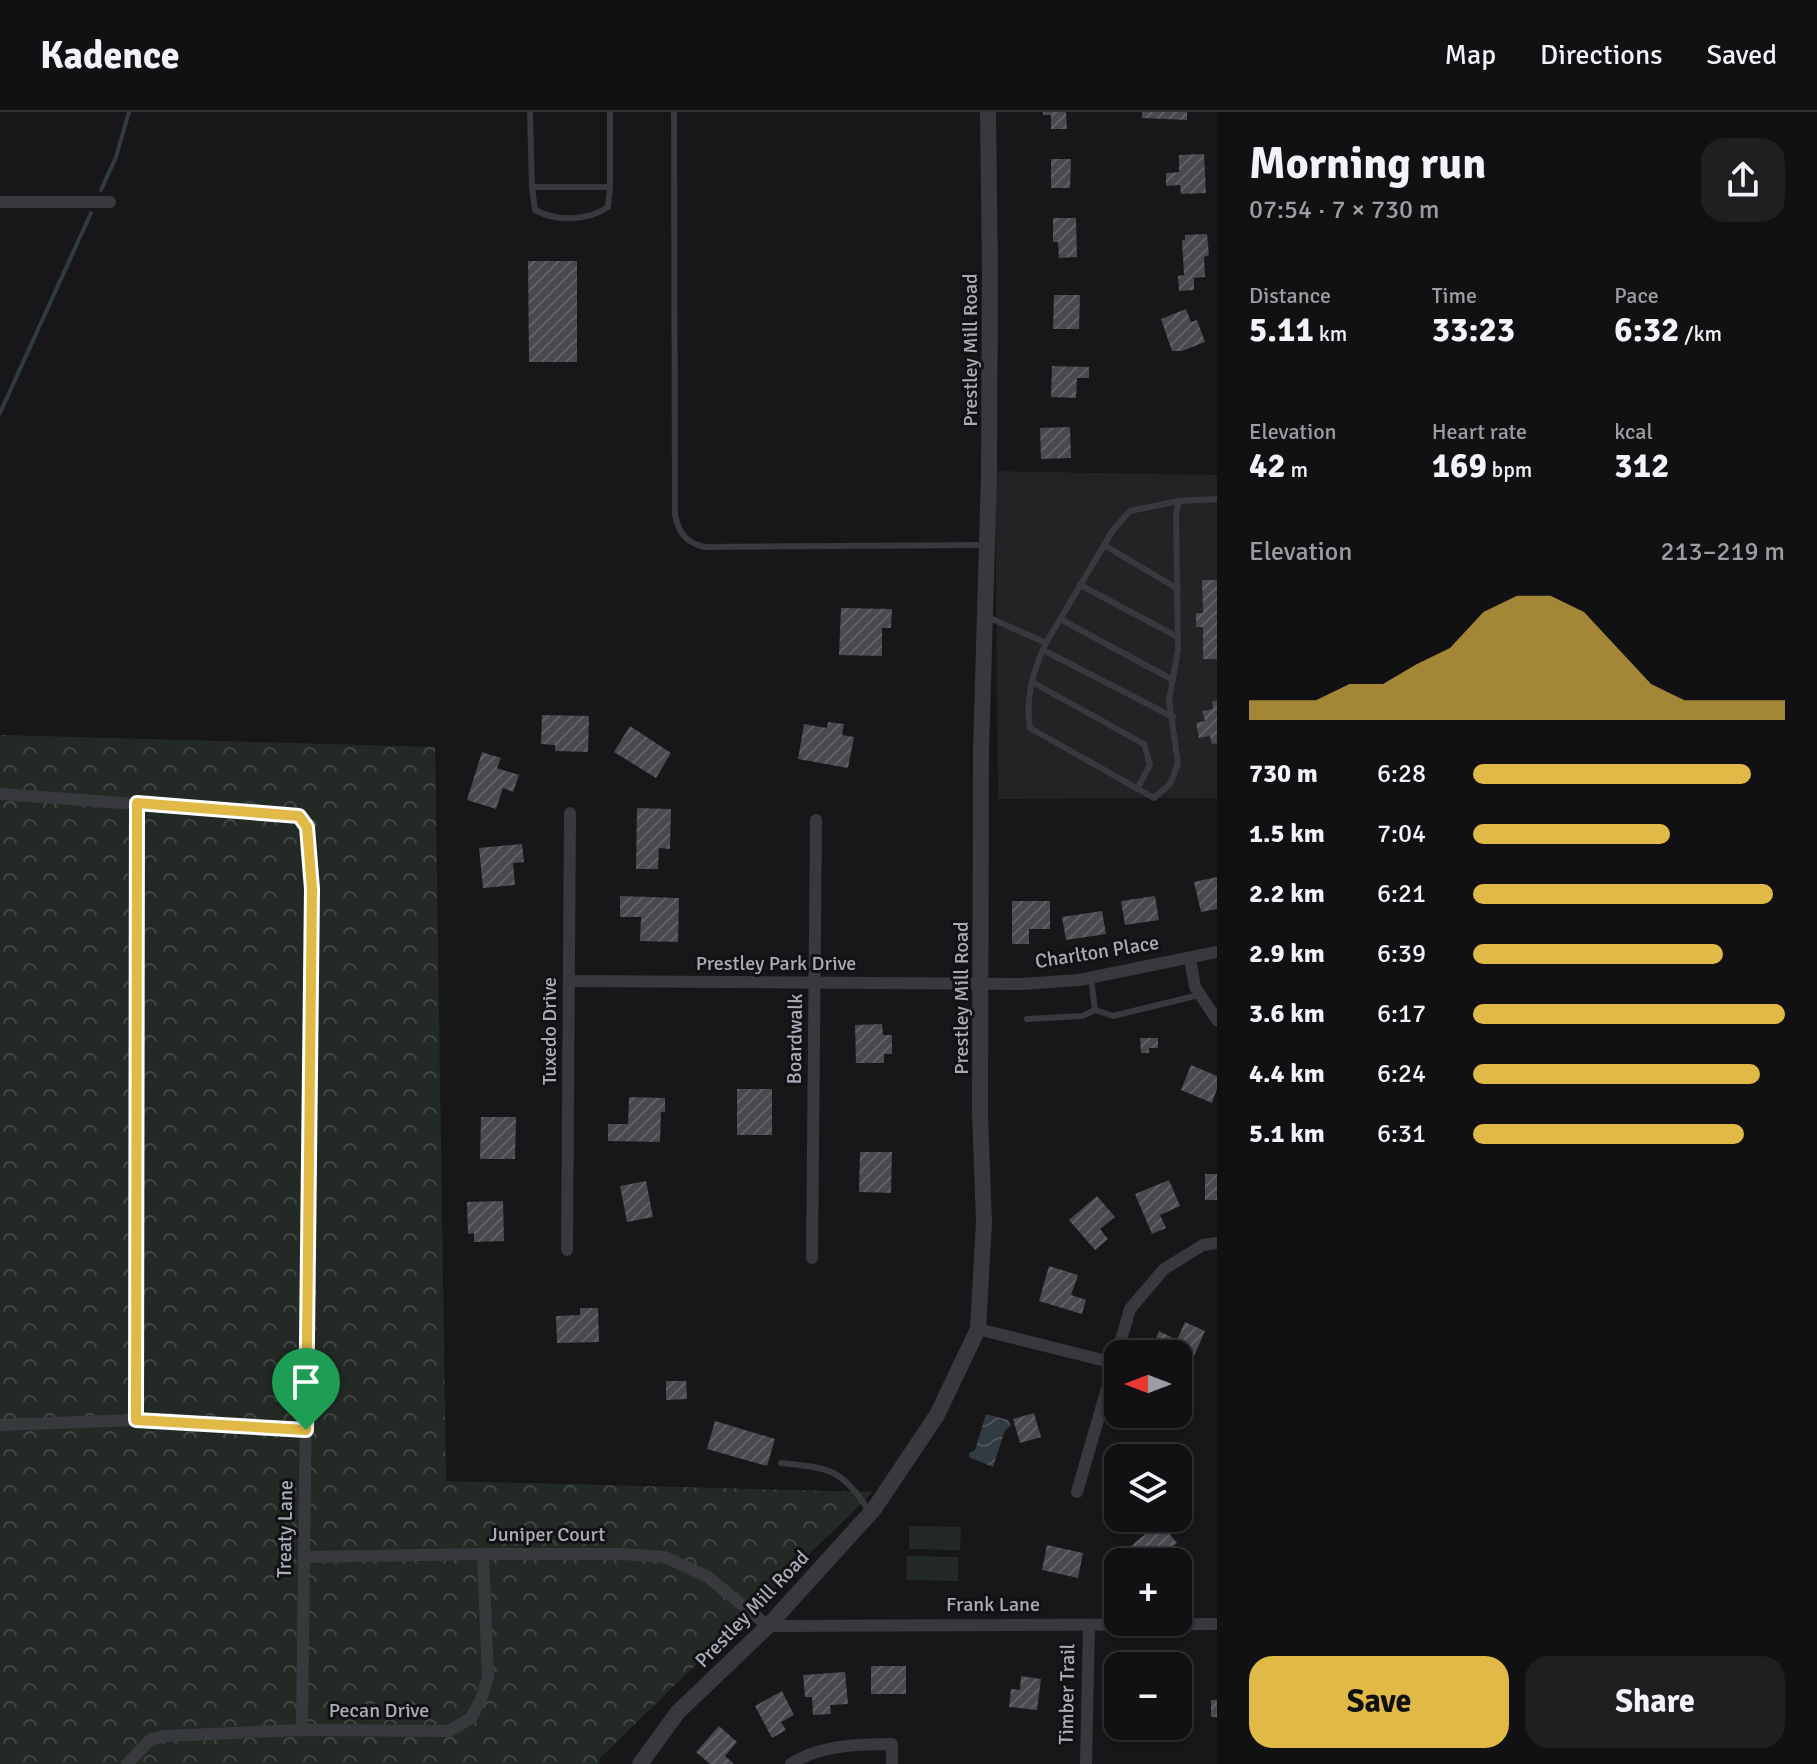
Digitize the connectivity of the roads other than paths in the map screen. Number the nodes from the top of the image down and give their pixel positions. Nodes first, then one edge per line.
1 (530, 112) edge
2 (610, 112) edge
3 (674, 112) edge
4 (988, 112) edge
5 (532, 187) junction
6 (610, 187) junction
7 (0, 202) edge
8 (110, 202) dead end
9 (1217, 499) edge
10 (1179, 501) junction
11 (987, 545) junction
12 (1104, 545) junction
13 (1080, 585) junction
14 (1178, 589) junction
15 (985, 616) junction
16 (1060, 619) junction
17 (1178, 637) junction
18 (1044, 646) junction
19 (1173, 680) junction
20 (1032, 682) junction
21 (1173, 717) junction
22 (1137, 789) junction
23 (0, 794) edge
24 (137, 803) junction
25 (570, 813) dead end
26 (816, 820) dead end
27 (1217, 952) edge
28 (1190, 958) junction
29 (1091, 977) junction
30 (569, 981) junction
31 (816, 983) junction
32 (982, 985) junction
33 (1199, 995) junction
34 (1095, 1010) junction
35 (1027, 1019) dead end
36 (1217, 1020) edge
37 (1217, 1243) edge
38 (567, 1250) dead end
39 (812, 1258) dead end
40 (978, 1329) junction
41 (1121, 1340) edge
42 (1104, 1360) edge
43 (1104, 1398) edge
44 (136, 1420) junction
45 (0, 1425) edge
46 (306, 1430) junction
47 (781, 1463) dead end
48 (1077, 1492) dead end
49 (870, 1513) junction
50 (483, 1554) junction
51 (305, 1557) junction
52 (1217, 1624) edge
53 (1089, 1625) junction
54 (768, 1626) junction
55 (302, 1730) junction
56 (127, 1764) edge
57 (640, 1764) edge
58 (791, 1764) edge
59 (892, 1764) edge
60 (1086, 1764) edge

1 - 5 lane
2 - 6 lane
3 - 11 lane
4 - 11 street, Prestley Mill Road
5 - 6 lane
5 - 6 lane
7 - 8 street
9 - 10 lane
10 - 12 lane
10 - 14 lane
11 - 15 street, Prestley Mill Road
12 - 13 lane
12 - 14 lane
13 - 16 lane
13 - 17 lane
14 - 17 lane
15 - 18 lane
15 - 32 street, Prestley Mill Road
16 - 18 lane
16 - 19 lane
17 - 19 lane
18 - 20 lane
18 - 21 lane
19 - 21 lane
20 - 22 lane
20 - 22 lane
21 - 22 lane
23 - 24 street, Treaty Lane
24 - 44 street
24 - 46 street, Treaty Lane
25 - 30 street, Tuxedo Drive
26 - 31 street, Boardwalk
27 - 28 street, Charlton Place
28 - 29 street, Charlton Place
28 - 33 street
29 - 32 street, Charlton Place
29 - 34 lane
30 - 31 street, Prestley Park Drive
30 - 38 street, Tuxedo Drive
31 - 32 street, Prestley Park Drive
31 - 39 street, Boardwalk
32 - 40 street, Prestley Mill Road
33 - 34 lane
33 - 36 street
34 - 35 lane
37 - 41 street
40 - 42 street
40 - 49 street, Prestley Mill Road
43 - 48 street
44 - 45 street
44 - 46 street
46 - 51 street, Treaty Lane
47 - 49 lane
49 - 54 street, Prestley Mill Road
50 - 51 street, Juniper Court
50 - 54 street, Juniper Court
50 - 55 street, Pecan Drive
51 - 55 street, Treaty Lane
52 - 53 street, Frank Lane
53 - 54 street, Frank Lane
53 - 60 street, Timber Trail
54 - 57 street, Prestley Mill Road
55 - 56 street, Pecan Drive
58 - 59 street

